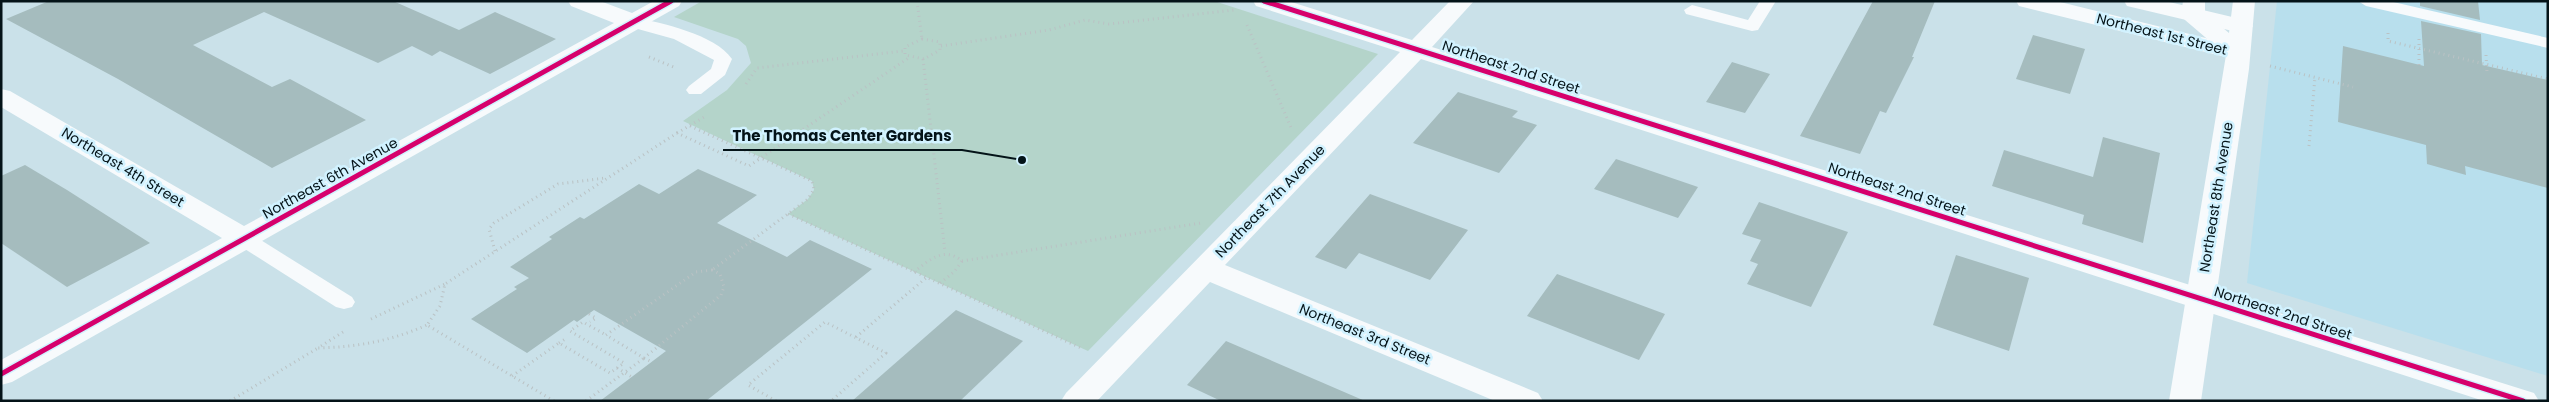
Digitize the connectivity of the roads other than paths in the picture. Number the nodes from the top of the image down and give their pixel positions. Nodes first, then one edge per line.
1 (579, 1) edge
2 (671, 1) edge
3 (1463, 1) edge
4 (1768, 1) edge
5 (2027, 1) edge
6 (2135, 1) edge
7 (2244, 1) edge
8 (2366, 1) edge
9 (1252, 5) edge
10 (2193, 8) edge
11 (1692, 10) dead end
12 (633, 22) junction
13 (2241, 26) junction
14 (2548, 43) edge
15 (1418, 49) junction
16 (2238, 53) junction
17 (695, 90) dead end
18 (1, 96) edge
19 (244, 239) junction
20 (1204, 268) junction
21 (2200, 299) junction
22 (344, 302) dead end
23 (1, 374) edge
24 (1077, 401) edge
25 (1527, 401) edge
26 (2186, 401) edge
27 (2523, 401) edge

1 - 12 street
2 - 12 street, Northeast 6th Avenue
3 - 15 street, Northeast 7th Avenue
4 - 11 lane
5 - 16 street, Northeast 1st Street
6 - 10 street, Northeast 1st Street
7 - 13 street, Northeast 8th Avenue
8 - 14 lane
9 - 15 street, Northeast 2nd Street
10 - 13 street, Northeast 1st Street
10 - 16 street
12 - 17 lane
12 - 19 street, Northeast 6th Avenue
13 - 16 street, Northeast 8th Avenue
15 - 20 street, Northeast 7th Avenue
15 - 21 street, Northeast 2nd Street
16 - 21 street, Northeast 8th Avenue
18 - 19 street, Northeast 4th Street
19 - 22 lane
19 - 23 street, Northeast 6th Avenue
20 - 24 street, Northeast 7th Avenue
20 - 25 street, Northeast 3rd Street
21 - 26 street, Northeast 8th Avenue
21 - 27 street, Northeast 2nd Street

